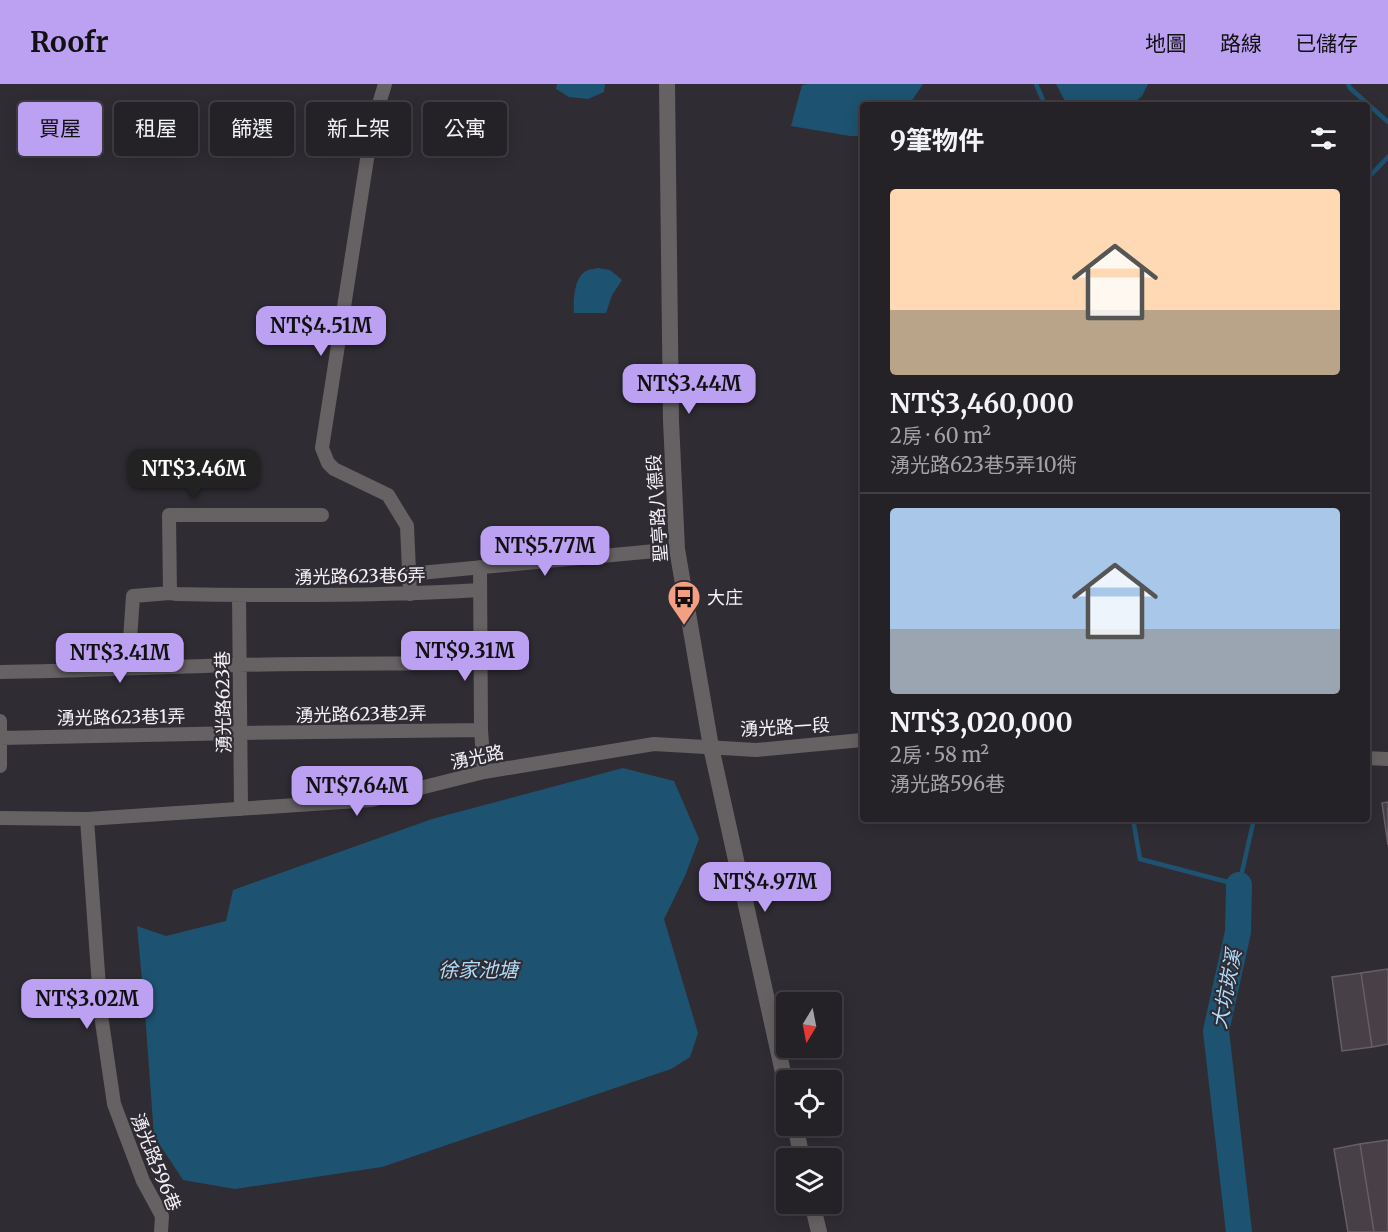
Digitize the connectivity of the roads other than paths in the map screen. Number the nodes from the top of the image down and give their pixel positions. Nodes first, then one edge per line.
1 (384, 84) edge
2 (667, 84) edge
3 (322, 515) dead end
4 (677, 549) junction
5 (480, 567) junction
6 (409, 574) junction
7 (480, 590) junction
8 (170, 593) junction
9 (410, 594) junction
10 (239, 595) junction
11 (481, 663) junction
12 (240, 665) junction
13 (128, 668) junction
14 (0, 672) edge
15 (0, 721) edge
16 (481, 730) junction
17 (241, 733) junction
18 (0, 738) edge
19 (860, 740) edge
20 (711, 747) junction
21 (1370, 758) edge
22 (1388, 759) edge
23 (0, 766) edge
24 (484, 772) junction
25 (242, 809) junction
26 (0, 818) edge
27 (87, 819) junction
28 (782, 1070) edge
29 (815, 1214) edge
30 (161, 1232) edge
31 (819, 1232) edge

1 - 6 street
2 - 4 street, 聖亭路八德段
3 - 8 street
4 - 5 street
4 - 20 street, 聖亭路八德段
5 - 6 street
5 - 7 street
6 - 9 street
7 - 9 street, 湧光路623巷6弄
7 - 11 street
8 - 10 street, 湧光路623巷6弄
8 - 13 street, 湧光路623巷6弄
9 - 10 street, 湧光路623巷6弄
10 - 12 street, 湧光路623巷
11 - 12 street
11 - 16 street
12 - 13 street
12 - 17 street, 湧光路623巷
13 - 14 street
15 - 18 street
16 - 17 street, 湧光路623巷2弄
16 - 24 street
17 - 18 street, 湧光路623巷1弄
17 - 25 street, 湧光路623巷
18 - 23 street
19 - 20 street, 湧光路一段
20 - 24 street, 湧光路
20 - 28 street, 聖亭路八德段
21 - 22 street
24 - 25 street, 湧光路
25 - 27 street, 湧光路
26 - 27 street, 湧光路
27 - 30 street, 湧光路596巷
29 - 31 street

